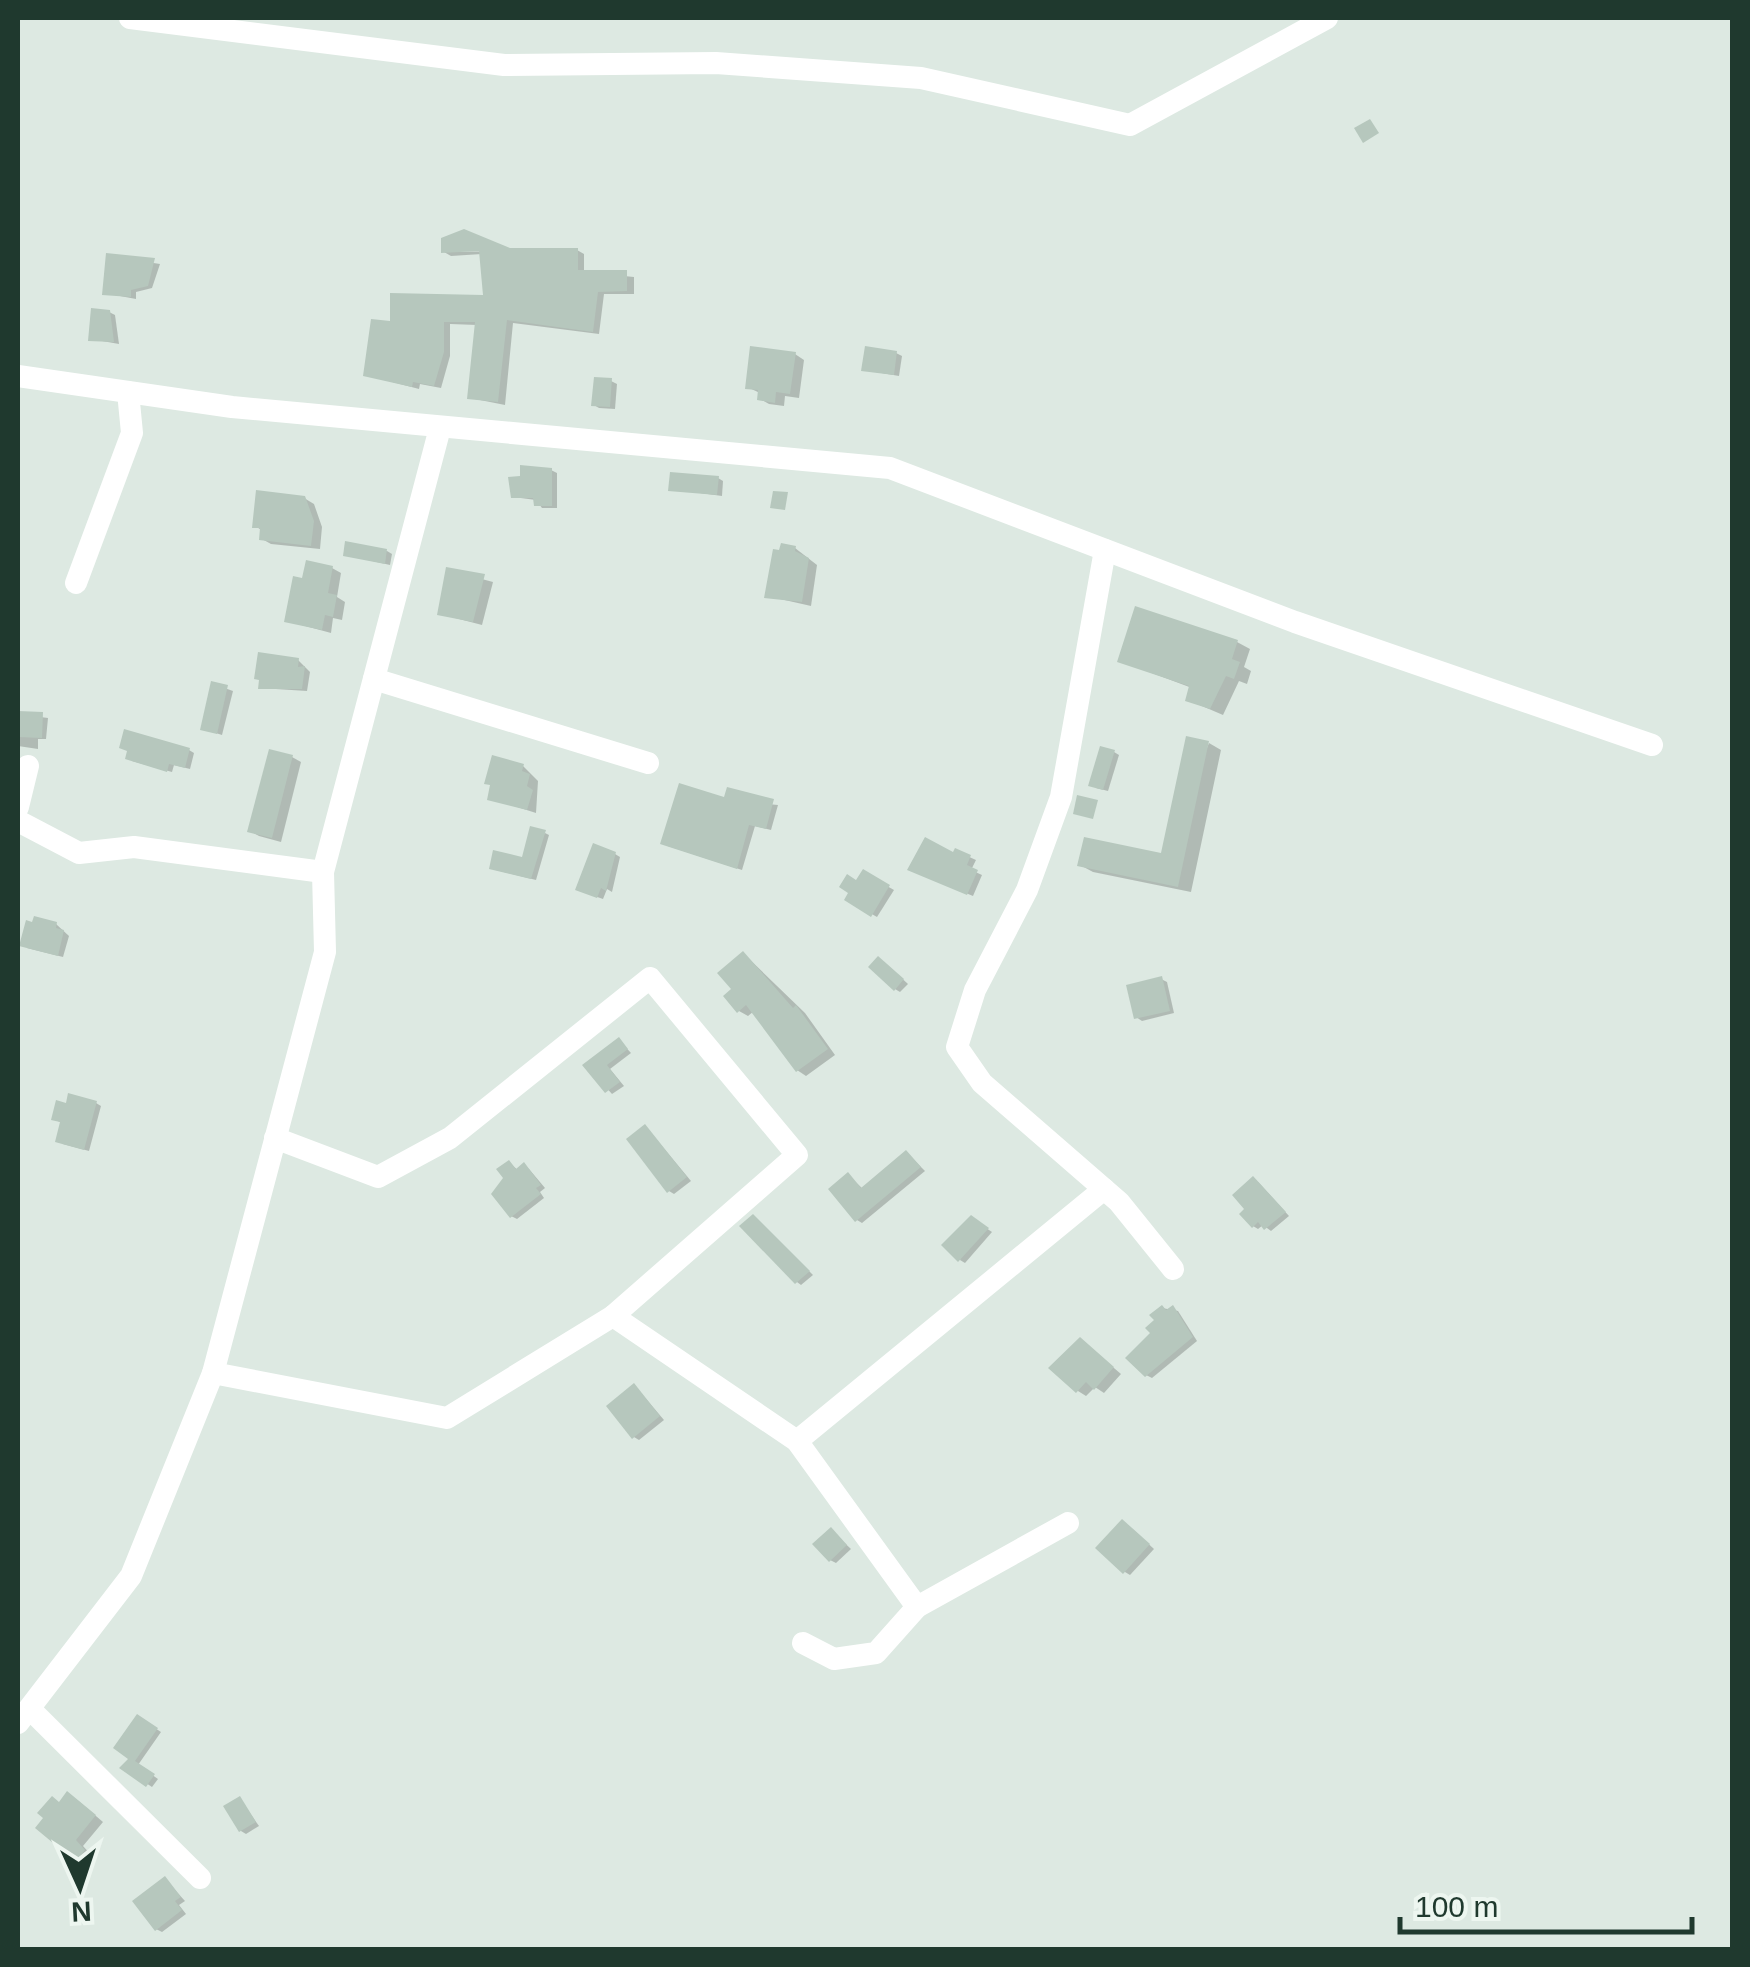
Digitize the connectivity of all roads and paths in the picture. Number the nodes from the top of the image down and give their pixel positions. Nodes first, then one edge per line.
1 (130, 18) edge
2 (270, 18) edge
3 (1327, 18) edge
4 (245, 34) junction
5 (18, 376) edge
6 (128, 392) junction
7 (440, 428) junction
8 (1105, 550) junction
9 (76, 582) dead end
10 (374, 680) junction
11 (1652, 745) dead end
12 (648, 763) dead end
13 (28, 766) dead end
14 (18, 807) edge
15 (18, 821) edge
16 (324, 872) junction
17 (275, 1138) junction
18 (1104, 1189) junction
19 (1173, 1269) dead end
20 (613, 1316) junction
21 (213, 1373) junction
22 (797, 1441) junction
23 (1068, 1523) dead end
24 (917, 1607) junction
25 (803, 1643) dead end
26 (24, 1716) edge
27 (200, 1878) dead end

1 - 4 street
2 - 4 street
3 - 4 street
5 - 6 street
6 - 7 street
6 - 9 street
7 - 8 street
7 - 10 street
8 - 11 street
8 - 18 street
10 - 12 street
10 - 16 street
13 - 14 street
15 - 16 street
16 - 17 street
17 - 20 street
17 - 21 street
18 - 19 street
18 - 22 street
20 - 21 street
20 - 22 street
21 - 26 street
22 - 24 street
23 - 24 street
24 - 25 street
26 - 27 street

